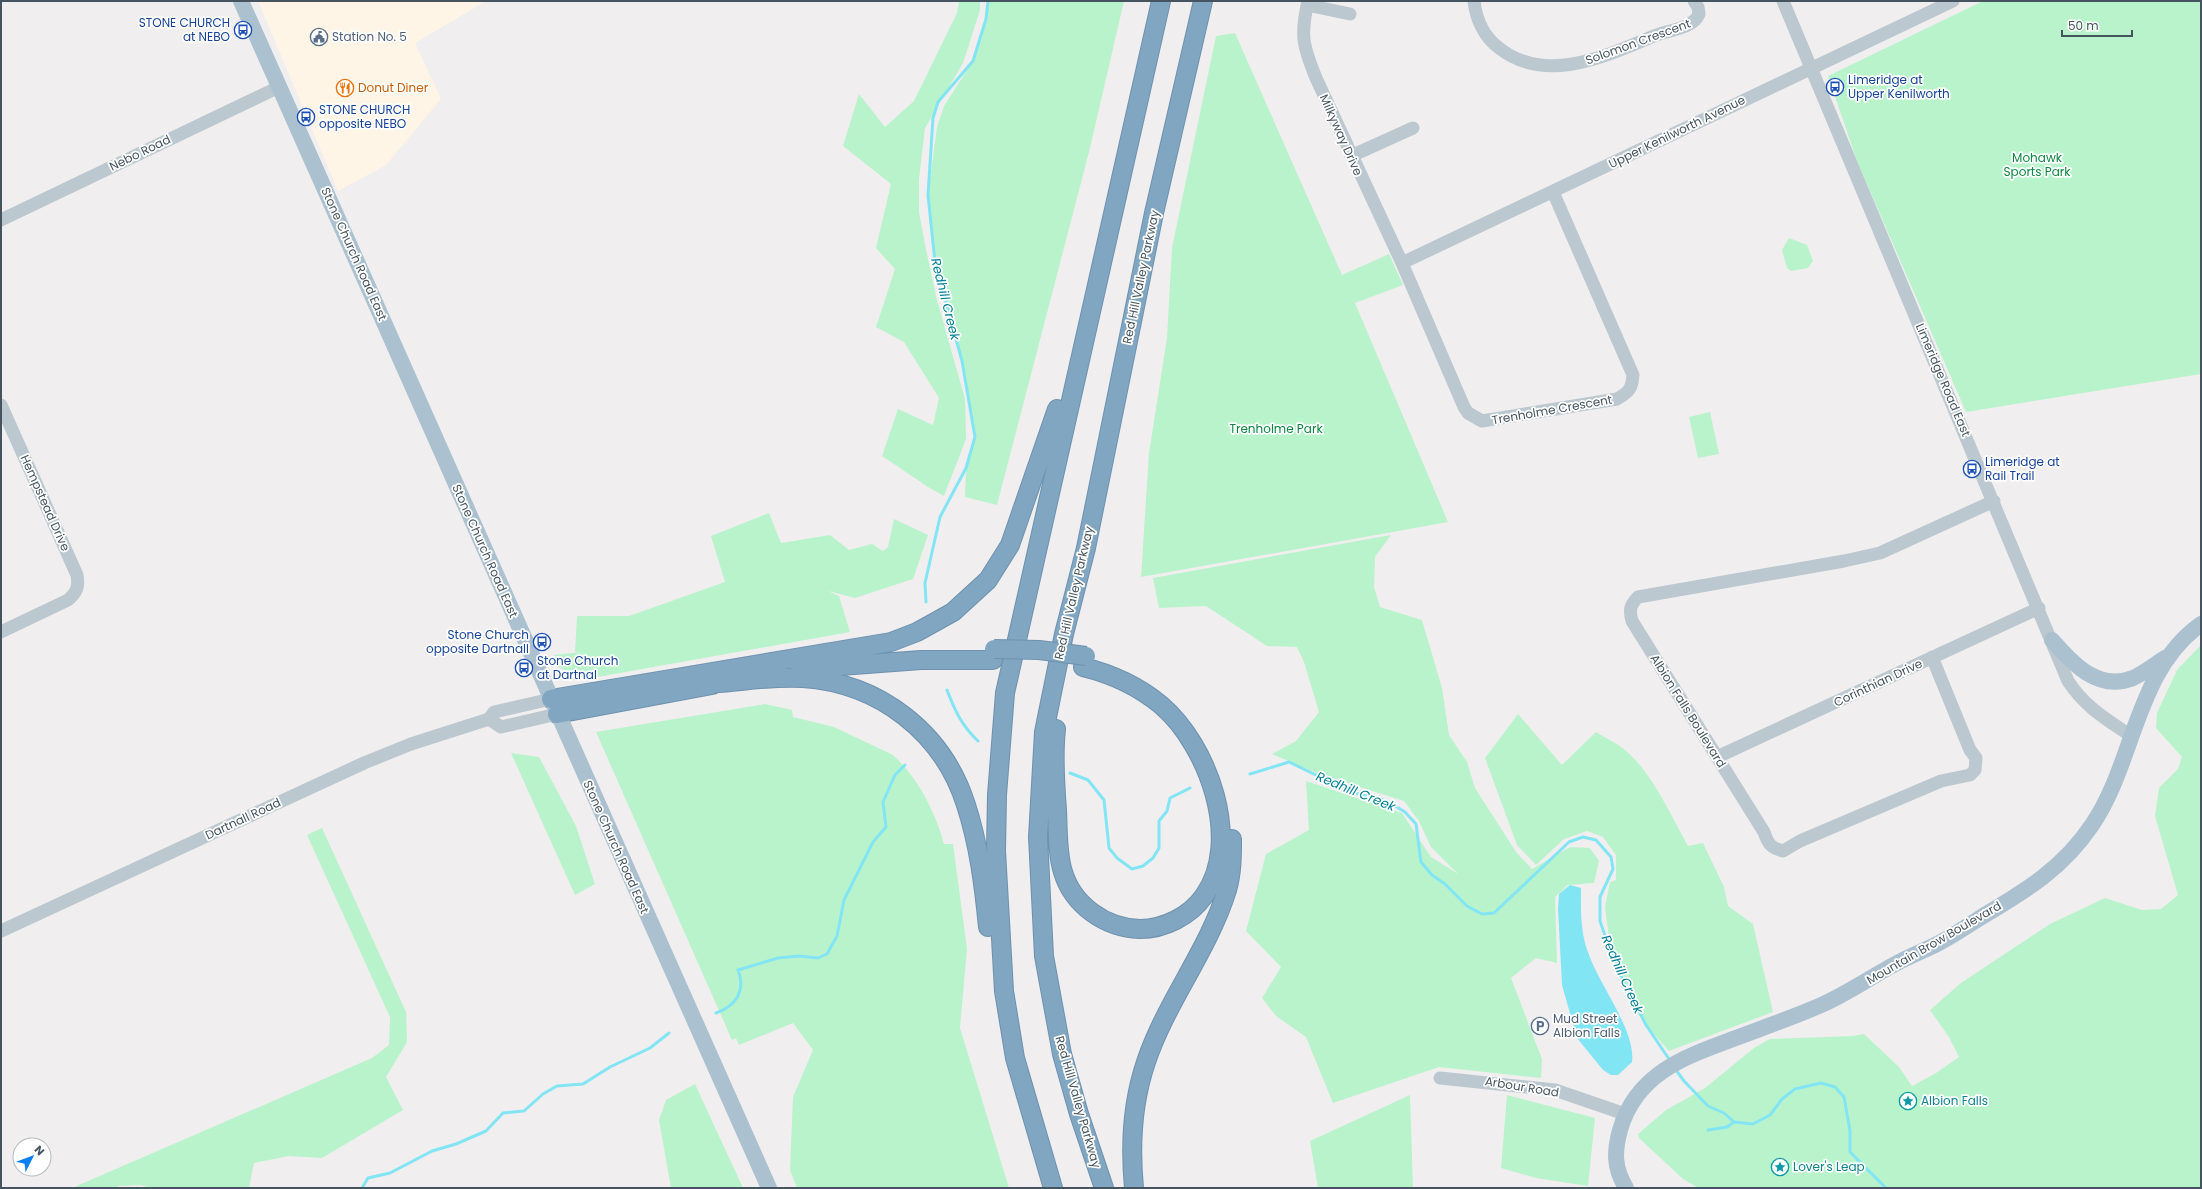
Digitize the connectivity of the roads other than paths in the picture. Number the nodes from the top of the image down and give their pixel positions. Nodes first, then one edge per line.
1 (241, 1) edge
2 (1161, 1) edge
3 (1203, 1) edge
4 (1474, 1) edge
5 (1694, 1) edge
6 (1783, 1) edge
7 (1953, 1) edge
8 (1307, 3) edge
9 (1938, 4) edge
10 (1350, 14) dead end
11 (1810, 67) junction
12 (279, 87) junction
13 (1413, 128) dead end
14 (1351, 156) junction
15 (1553, 192) junction
16 (1, 220) edge
17 (1402, 263) junction
18 (1092, 302) junction
19 (1, 405) edge
20 (1994, 501) junction
21 (2039, 608) junction
22 (2201, 624) edge
23 (1, 632) edge
24 (1064, 634) junction
25 (2052, 640) junction
26 (994, 654) junction
27 (818, 655) junction
28 (2169, 655) junction
29 (1932, 657) junction
30 (1084, 661) junction
31 (718, 683) junction
32 (554, 706) junction
33 (2131, 736) junction
34 (1717, 757) junction
35 (1, 931) edge
36 (1004, 991) junction
37 (1440, 1078) dead end
38 (1625, 1114) junction
39 (769, 1188) edge
40 (1053, 1188) edge
41 (1104, 1188) edge
42 (1134, 1188) edge
43 (1626, 1188) edge

1 - 12 main road, Stone Church Road East
2 - 18 highway
3 - 24 highway, Red Hill Valley Parkway
4 - 5 street, Solomon Crescent
6 - 11 street, Limeridge Road East
7 - 9 street, Upper Kenilworth Avenue
8 - 10 street
8 - 14 street, Milkyway Drive
9 - 11 street, Upper Kenilworth Avenue
11 - 15 street, Upper Kenilworth Avenue
11 - 20 street, Limeridge Road East
12 - 16 street, Nebo Road
12 - 32 main road, Stone Church Road East
13 - 14 street
14 - 17 street, Milkyway Drive
15 - 17 street, Upper Kenilworth Avenue
15 - 17 street, Trenholme Crescent
18 - 27 highway
18 - 36 highway
19 - 23 street, Hempstead Drive
20 - 21 street, Limeridge Road East
20 - 34 street, Albion Falls Boulevard
21 - 25 street, Limeridge Road East
21 - 29 street, Corinthian Drive
22 - 28 main road, Mountain Brow Boulevard
24 - 30 highway
24 - 41 highway, Red Hill Valley Parkway
25 - 28 main road
25 - 33 street, Limeridge Road East
26 - 27 highway
26 - 30 highway
26 - 31 highway
27 - 32 highway
28 - 33 main road, Mountain Brow Boulevard
29 - 34 street, Corinthian Drive
29 - 34 street, Albion Falls Boulevard
30 - 42 highway
31 - 32 highway
31 - 36 highway
32 - 35 street, Dartnall Road
32 - 39 main road, Stone Church Road East
33 - 38 main road, Mountain Brow Boulevard
36 - 40 highway
37 - 38 street, Arbour Road
38 - 43 main road, Mountain Brow Boulevard

